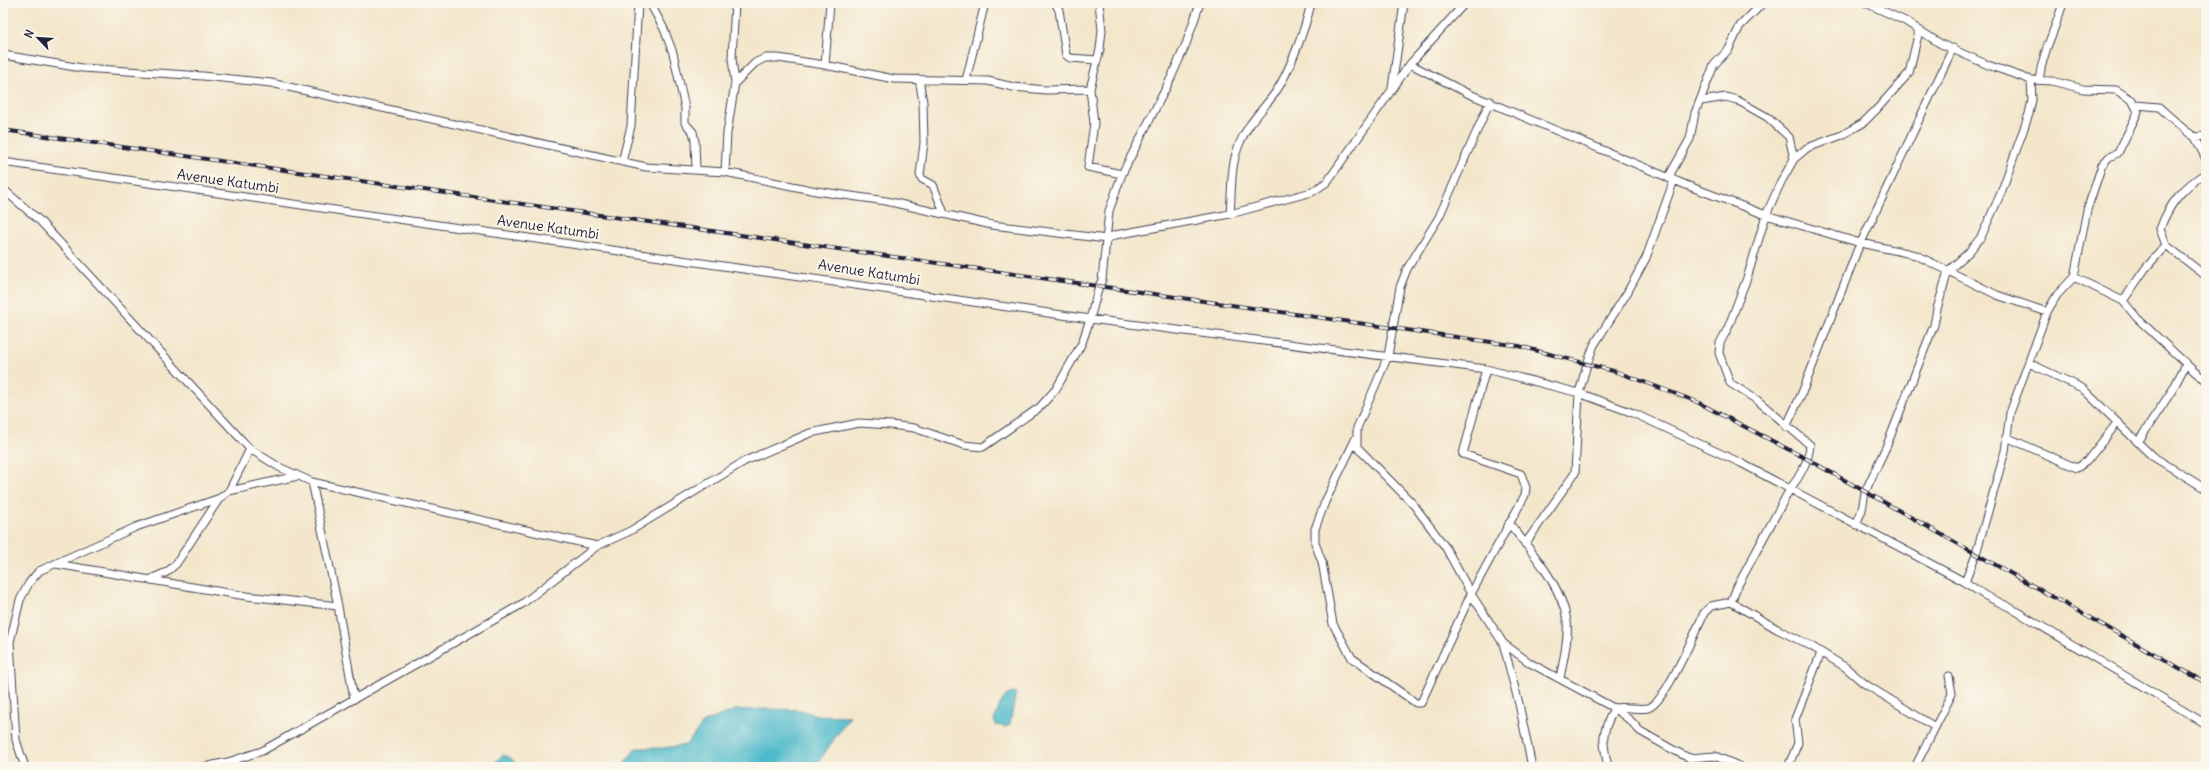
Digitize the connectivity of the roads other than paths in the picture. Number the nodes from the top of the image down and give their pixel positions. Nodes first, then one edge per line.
1 (638, 3) edge
2 (650, 3) edge
3 (735, 3) edge
4 (830, 3) edge
5 (985, 3) edge
6 (1054, 3) edge
7 (1099, 3) edge
8 (1200, 3) edge
9 (1312, 3) edge
10 (1404, 3) edge
11 (1465, 3) edge
12 (1763, 3) edge
13 (1866, 3) edge
14 (2063, 3) edge
15 (1919, 31) junction
16 (1954, 48) junction
17 (3, 55) edge
18 (1097, 60) junction
19 (1410, 64) junction
20 (825, 65) junction
21 (918, 79) junction
22 (966, 80) junction
23 (2031, 80) junction
24 (2040, 80) junction
25 (735, 83) junction
26 (1090, 89) junction
27 (1392, 90) junction
28 (1490, 101) junction
29 (1702, 101) junction
30 (2136, 105) junction
31 (2206, 136) edge
32 (2195, 137) junction
33 (1794, 159) junction
34 (2206, 159) edge
35 (3, 162) edge
36 (622, 162) junction
37 (696, 170) junction
38 (724, 172) junction
39 (1122, 174) junction
40 (2206, 174) edge
41 (1671, 179) junction
42 (3, 189) edge
43 (944, 214) junction
44 (1230, 214) junction
45 (1766, 215) junction
46 (1107, 239) junction
47 (1861, 243) junction
48 (2166, 245) junction
49 (1948, 271) junction
50 (2206, 276) edge
51 (2074, 277) junction
52 (2123, 301) junction
53 (2047, 312) junction
54 (1090, 319) junction
55 (1388, 356) junction
56 (2029, 363) junction
57 (2186, 364) junction
58 (1486, 369) junction
59 (2206, 380) edge
60 (1579, 393) junction
61 (2117, 423) junction
62 (1786, 427) junction
63 (2006, 437) junction
64 (1356, 438) junction
65 (2138, 442) junction
66 (250, 449) junction
67 (298, 476) junction
68 (312, 482) junction
69 (1790, 489) junction
70 (2206, 489) edge
71 (228, 491) junction
72 (220, 498) junction
73 (1509, 523) junction
74 (1856, 525) junction
75 (1525, 544) junction
76 (597, 546) junction
77 (56, 564) junction
78 (151, 578) junction
79 (1965, 582) junction
80 (1471, 594) junction
81 (1731, 602) junction
82 (338, 606) junction
83 (1503, 643) junction
84 (1821, 653) junction
85 (1949, 676) dead end
86 (1560, 679) junction
87 (354, 698) junction
88 (1614, 708) junction
89 (2206, 724) edge
90 (1935, 727) junction
91 (25, 767) edge
92 (204, 767) edge
93 (1532, 767) edge
94 (1608, 767) edge
95 (1741, 767) edge
96 (1788, 767) edge
97 (1915, 767) edge

1 - 36 street
2 - 37 street
3 - 25 street
4 - 20 street
5 - 22 street
6 - 18 street
7 - 18 street
8 - 39 street
9 - 44 street
10 - 27 street
11 - 19 street
12 - 29 street
13 - 15 street
14 - 24 street
15 - 16 street
15 - 33 street
16 - 23 street
16 - 47 street
17 - 36 street
18 - 26 street
19 - 27 street
19 - 28 street
20 - 21 street
20 - 25 street
21 - 22 street
21 - 43 street
22 - 26 street
23 - 24 street
23 - 49 street
24 - 30 street
25 - 38 street
26 - 39 street
27 - 44 street
28 - 41 street
28 - 55 street
29 - 33 street
29 - 41 street
30 - 32 street
30 - 51 street
31 - 32 street
32 - 34 street
33 - 45 street
35 - 54 street, Avenue Katumbi
36 - 37 street
37 - 38 street
38 - 43 street
39 - 46 street
40 - 48 street
41 - 45 street
41 - 60 street
42 - 66 street
43 - 46 street
44 - 46 street
45 - 47 street
45 - 62 street
46 - 54 street
47 - 49 street
47 - 62 street
48 - 50 street
48 - 52 street
49 - 53 street
49 - 74 street
51 - 52 street
51 - 53 street
52 - 57 street
53 - 56 street
54 - 55 street, Avenue Katumbi
54 - 76 street
55 - 58 street, Avenue Katumbi
55 - 64 street
56 - 61 street
56 - 63 street
57 - 59 street
57 - 65 street
58 - 60 street, Avenue Katumbi
58 - 73 street
60 - 69 street, Avenue Katumbi
60 - 75 street
61 - 63 street
61 - 65 street
62 - 69 street
63 - 79 street
64 - 80 street
64 - 80 street
65 - 70 street
66 - 67 street
66 - 71 street
67 - 68 street
67 - 71 street
68 - 76 street
68 - 82 street
69 - 74 street, Avenue Katumbi
69 - 81 street
71 - 72 street
72 - 77 street
72 - 78 street
73 - 75 street
73 - 80 street
74 - 79 street, Avenue Katumbi
75 - 86 street
76 - 87 street
77 - 78 street
77 - 91 street
78 - 82 street
79 - 89 street, Avenue Katumbi
80 - 83 street
81 - 84 street
81 - 88 street
82 - 87 street
83 - 86 street
83 - 93 street
84 - 90 street
84 - 96 street
85 - 90 street
86 - 88 street
87 - 92 street
88 - 94 street
88 - 95 street
90 - 97 street

